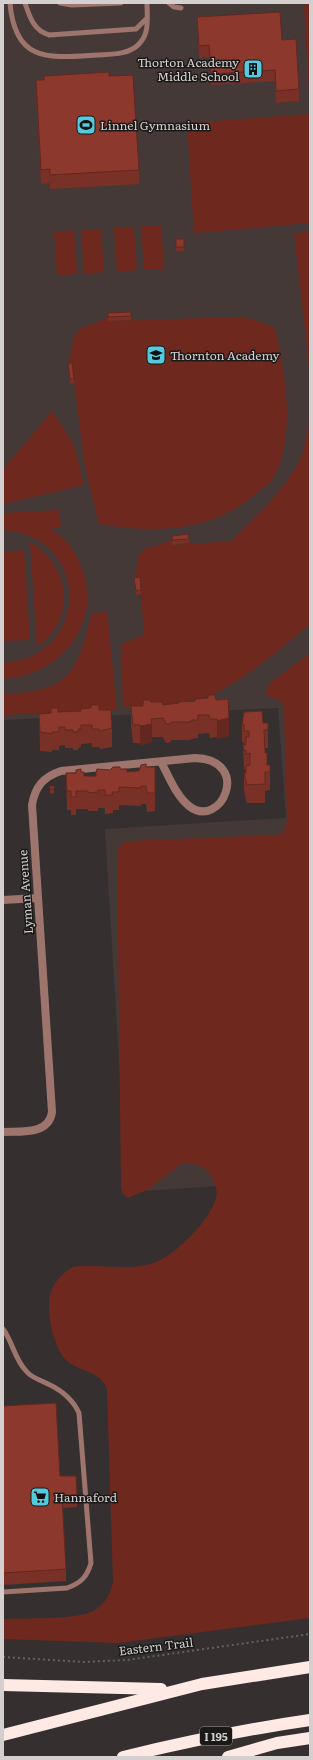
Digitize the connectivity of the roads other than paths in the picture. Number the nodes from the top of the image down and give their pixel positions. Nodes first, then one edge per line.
1 (10, 3) edge
2 (25, 3) edge
3 (60, 3) edge
4 (121, 3) edge
5 (147, 3) edge
6 (170, 3) edge
7 (181, 8) dead end
8 (147, 18) junction
9 (161, 762) junction
10 (38, 898) junction
11 (3, 900) edge
12 (3, 1132) edge
13 (3, 1329) edge
14 (3, 1592) edge
15 (310, 1667) edge
16 (3, 1685) edge
17 (178, 1690) junction
18 (310, 1720) edge
19 (3, 1735) edge
20 (310, 1738) edge
21 (123, 1757) edge
22 (228, 1757) edge

1 - 8 lane
2 - 8 lane
3 - 4 lane
5 - 8 lane
6 - 7 lane
9 - 9 street, Lyman Avenue
9 - 10 street, Lyman Avenue
10 - 11 street
10 - 12 street, Lyman Avenue
13 - 14 lane
15 - 17 highway
16 - 17 highway
17 - 19 highway
18 - 21 highway, I 195
20 - 22 highway

